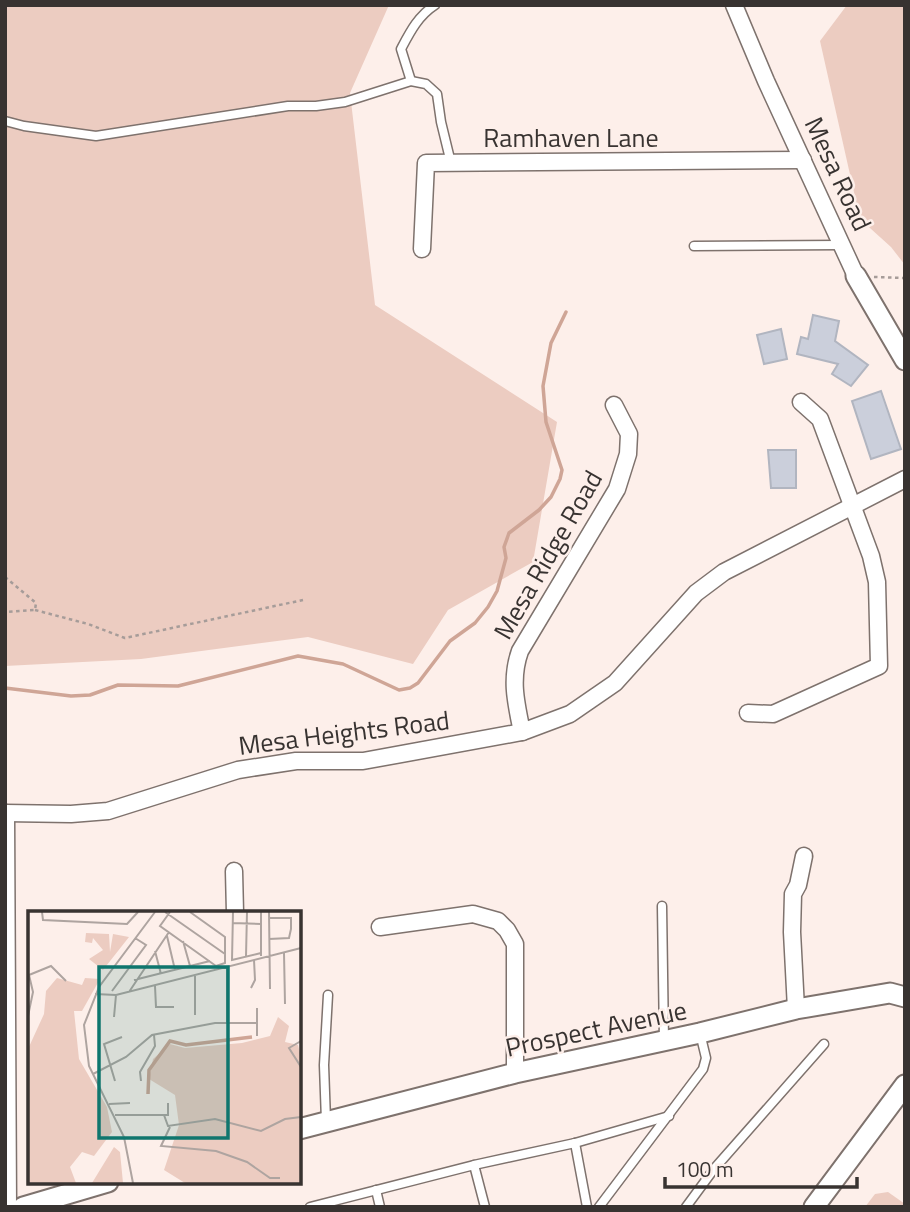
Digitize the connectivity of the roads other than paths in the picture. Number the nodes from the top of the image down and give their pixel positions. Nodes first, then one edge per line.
1 (435, 5) edge
2 (734, 5) edge
3 (411, 82) junction
4 (5, 121) edge
5 (803, 160) junction
6 (452, 163) junction
7 (841, 245) junction
8 (694, 246) dead end
9 (422, 249) dead end
10 (856, 276) joint
11 (905, 360) edge
12 (801, 402) dead end
13 (614, 405) dead end
14 (905, 480) edge
15 (853, 506) junction
16 (748, 713) dead end
17 (522, 732) junction
18 (6, 813) edge
19 (804, 856) dead end
20 (234, 871) dead end
21 (662, 906) dead end
22 (234, 911) edge
23 (380, 927) dead end
24 (328, 995) dead end
25 (905, 997) edge
26 (796, 1009) junction
27 (700, 1033) junction
28 (664, 1041) junction
29 (824, 1044) dead end
30 (516, 1073) junction
31 (905, 1085) edge
32 (669, 1116) junction
33 (327, 1122) junction
34 (301, 1128) edge
35 (575, 1143) junction
36 (474, 1165) junction
37 (101, 1184) edge
38 (376, 1190) junction
39 (8, 1207) edge
40 (23, 1207) edge
41 (310, 1207) edge
42 (380, 1207) edge
43 (485, 1207) edge
44 (587, 1207) edge
45 (599, 1207) edge
46 (686, 1207) edge
47 (814, 1207) edge

1 - 3 lane
2 - 5 street, Mesa Road
3 - 4 lane
3 - 6 lane
5 - 6 street, Ramhaven Lane
5 - 7 street, Mesa Road
6 - 9 street, Ramhaven Lane
7 - 8 lane
7 - 10 street, Mesa Road
10 - 11 street, Mesa Road
12 - 15 street
13 - 17 street, Mesa Ridge Road
14 - 15 street, Mesa Heights Road
15 - 16 street
15 - 17 street, Mesa Heights Road
17 - 18 street, Mesa Heights Road
18 - 39 street
19 - 26 street
20 - 22 street
21 - 28 lane
23 - 30 street
24 - 33 lane
25 - 26 street, Prospect Avenue
26 - 27 street, Prospect Avenue
27 - 28 street, Prospect Avenue
27 - 32 lane
28 - 30 street, Prospect Avenue
29 - 46 lane
30 - 33 street, Prospect Avenue
31 - 47 street
32 - 35 lane
32 - 45 lane
33 - 34 street, Prospect Avenue
35 - 36 lane
35 - 44 lane
36 - 38 lane
36 - 43 lane
37 - 40 street
38 - 41 lane
38 - 42 lane

